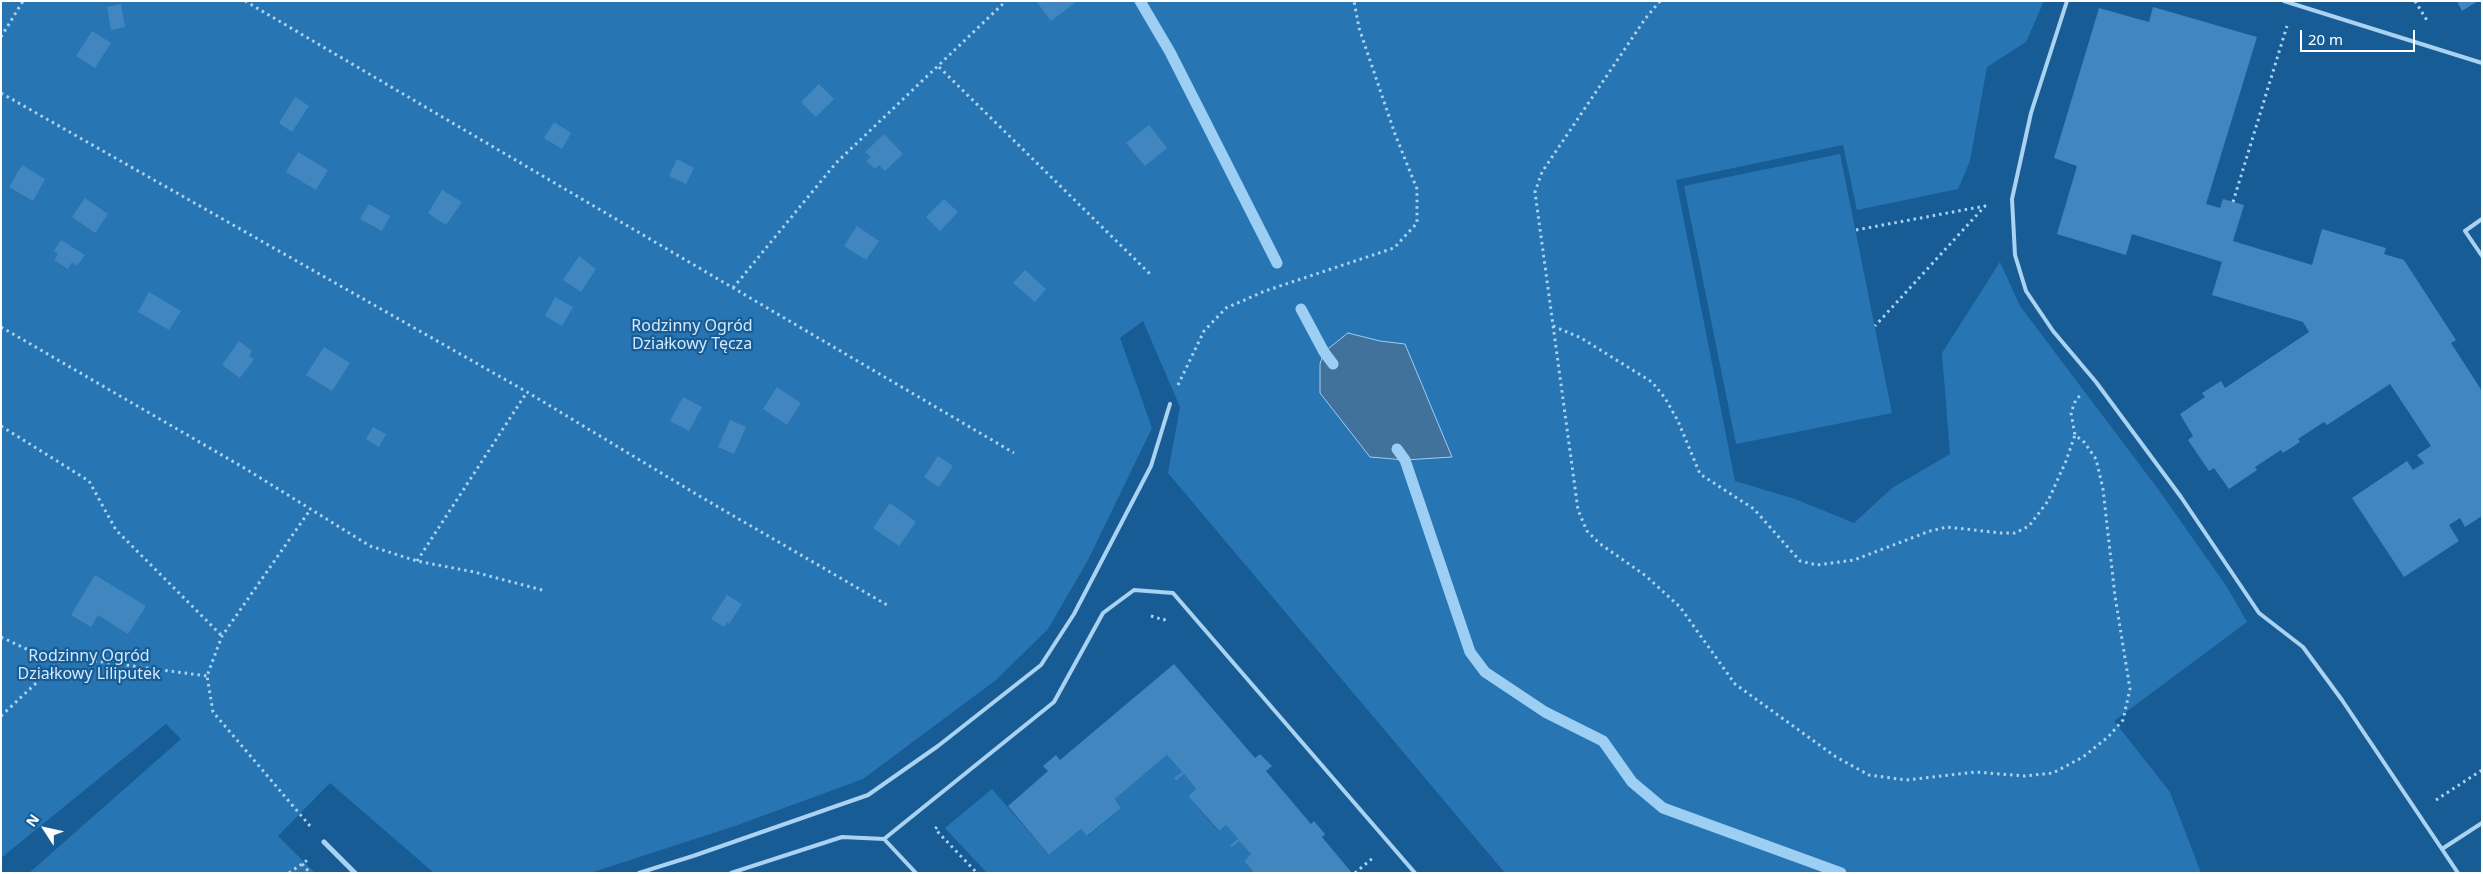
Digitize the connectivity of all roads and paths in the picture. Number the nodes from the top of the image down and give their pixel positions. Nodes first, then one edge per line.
1 (23, 1) edge
2 (245, 1) edge
3 (1006, 1) edge
4 (1354, 1) edge
5 (1660, 1) edge
6 (2067, 1) edge
7 (2284, 1) edge
8 (2294, 4) junction
9 (1, 37) edge
10 (2482, 63) edge
11 (939, 66) junction
12 (1, 93) edge
13 (2233, 202) dead end
14 (2482, 219) edge
15 (1856, 230) dead end
16 (2482, 256) edge
17 (1150, 274) dead end
18 (733, 288) junction
19 (1553, 326) junction
20 (1875, 326) dead end
21 (1, 327) edge
22 (2096, 382) junction
23 (527, 392) junction
24 (1170, 404) joint
25 (1, 426) edge
26 (2075, 434) junction
27 (1014, 453) dead end
28 (310, 510) junction
29 (417, 561) junction
30 (546, 591) dead end
31 (888, 605) dead end
32 (222, 636) junction
33 (1, 638) edge
34 (65, 656) junction
35 (206, 676) junction
36 (1, 716) edge
37 (2482, 770) edge
38 (2417, 812) junction
39 (2482, 823) edge
40 (884, 839) junction
41 (324, 842) joint
42 (2442, 849) junction
43 (302, 864) dead end
44 (310, 873) edge
45 (355, 873) edge
46 (639, 873) edge
47 (732, 873) edge
48 (916, 873) edge
49 (1415, 873) edge
50 (2458, 873) edge

1 - 9 path
2 - 18 path
3 - 11 path
4 - 24 path
5 - 19 path
6 - 22 lane
7 - 8 lane
8 - 10 lane
8 - 13 path
11 - 17 path
11 - 18 path
12 - 23 path
14 - 16 lane
15 - 20 path
18 - 27 path
19 - 26 path
19 - 26 path
21 - 28 path
22 - 26 path
22 - 38 lane
23 - 29 path
23 - 31 path
24 - 46 lane
25 - 32 path
28 - 29 path
28 - 32 path
29 - 30 path
32 - 35 path
33 - 34 path
34 - 35 path
34 - 36 path
35 - 41 path
37 - 38 path
38 - 42 lane
39 - 42 lane
40 - 47 lane
40 - 48 lane
40 - 49 lane
41 - 45 street
42 - 50 lane
43 - 44 path

